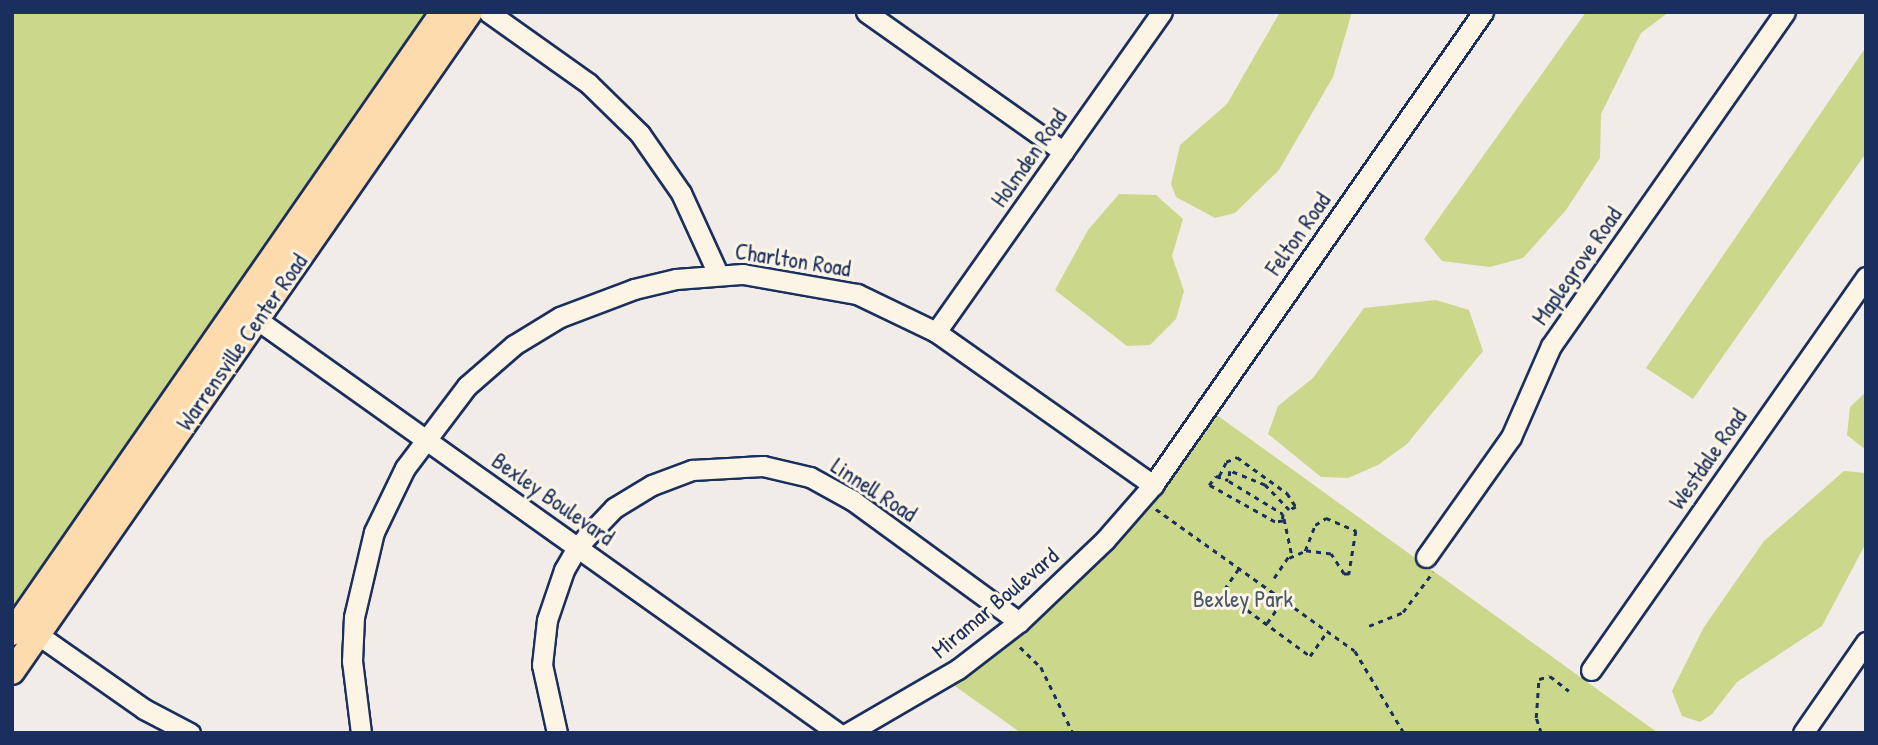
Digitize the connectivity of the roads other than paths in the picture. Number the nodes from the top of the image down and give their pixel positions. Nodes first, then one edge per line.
1 (443, 12) edge
2 (470, 12) edge
3 (488, 12) edge
4 (866, 12) edge
5 (1162, 12) edge
6 (1483, 12) edge
7 (1785, 12) edge
8 (1064, 152) junction
9 (718, 274) junction
10 (1866, 277) edge
11 (248, 313) junction
12 (936, 332) junction
13 (425, 439) junction
14 (1153, 485) junction
15 (578, 545) junction
16 (1430, 565) road end
17 (1019, 622) junction
18 (24, 630) edge
19 (1866, 642) edge
20 (1591, 670) dead end
21 (12, 672) edge
22 (190, 733) edge
23 (361, 733) edge
24 (556, 733) edge
25 (838, 733) edge
26 (848, 733) edge
27 (1802, 733) edge

1 - 11 main road, Warrensville Center Road
2 - 11 main road, Warrensville Center Road
3 - 9 street
4 - 8 street
5 - 8 street, Holmden Road
6 - 14 street, Felton Road
7 - 16 street, Maplegrove Road
8 - 12 street, Holmden Road
9 - 12 street, Charlton Road
9 - 13 street, Charlton Road
10 - 20 street, Westdale Road
11 - 13 street, Bexley Boulevard
11 - 18 main road, Warrensville Center Road
12 - 14 street, Charlton Road
13 - 15 street, Bexley Boulevard
13 - 23 street, Charlton Road
14 - 17 street, Miramar Boulevard
15 - 17 street, Linnell Road
15 - 24 street, Linnell Road
15 - 25 street, Bexley Boulevard
17 - 26 street, Miramar Boulevard
18 - 21 main road, Warrensville Center Road
18 - 22 street
19 - 27 street

